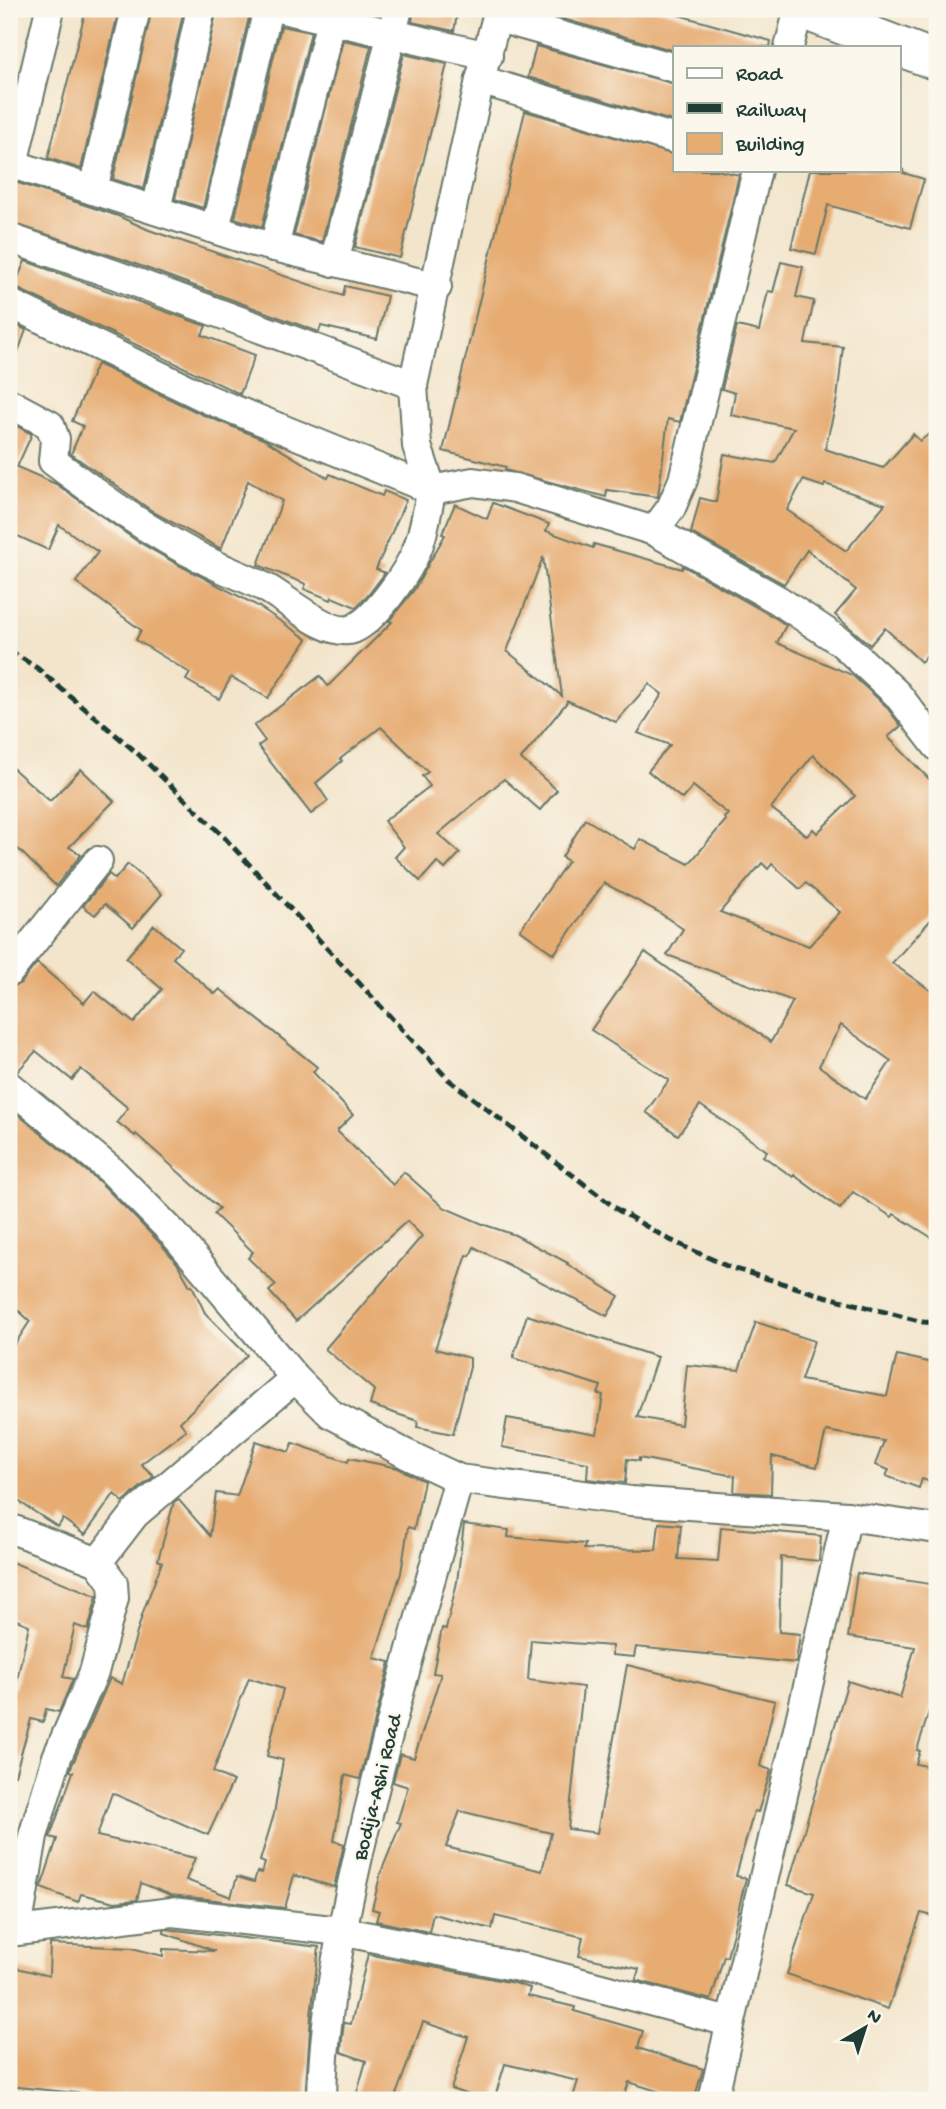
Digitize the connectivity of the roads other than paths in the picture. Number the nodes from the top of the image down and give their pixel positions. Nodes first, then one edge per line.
1 (50, 9) edge
2 (136, 9) edge
3 (201, 9) edge
4 (268, 9) edge
5 (283, 9) edge
6 (800, 9) edge
7 (498, 14) edge
8 (333, 15) edge
9 (395, 21) edge
10 (789, 46) edge
11 (897, 46) edge
12 (900, 47) edge
13 (937, 61) edge
14 (673, 67) edge
15 (484, 68) junction
16 (673, 138) edge
17 (11, 163) edge
18 (757, 172) edge
19 (93, 190) junction
20 (156, 210) junction
21 (215, 229) junction
22 (9, 238) edge
23 (274, 247) junction
24 (334, 262) junction
25 (437, 287) junction
26 (9, 303) edge
27 (414, 385) junction
28 (9, 402) edge
29 (432, 490) junction
30 (654, 531) junction
31 (937, 746) edge
32 (98, 861) dead end
33 (9, 972) edge
34 (9, 1086) edge
35 (295, 1378) junction
36 (459, 1479) junction
37 (847, 1516) junction
38 (9, 1528) edge
39 (937, 1529) edge
40 (98, 1562) junction
41 (13, 1931) edge
42 (341, 1931) junction
43 (729, 2022) junction
44 (322, 2100) edge
45 (713, 2100) edge

1 - 17 street
2 - 19 street
3 - 20 street
4 - 21 street
5 - 8 street
6 - 10 street
6 - 11 street
7 - 14 street
7 - 15 street
8 - 9 street
8 - 23 street
9 - 15 street
9 - 24 street
12 - 13 street
15 - 16 street
15 - 25 street
17 - 19 street
18 - 30 street
19 - 20 street
20 - 21 street
21 - 23 street
22 - 27 street
23 - 24 street
24 - 25 street
25 - 27 street
26 - 29 street
27 - 29 street
28 - 29 street
29 - 30 street
30 - 31 street
32 - 33 street
34 - 35 street
35 - 36 street
35 - 40 street
36 - 37 street
36 - 42 street, Bodija-Ashi Road
37 - 39 street
37 - 43 street
38 - 40 street
40 - 41 street
41 - 42 street
42 - 43 street
42 - 44 street, Bodija-Ashi Road
43 - 45 street

